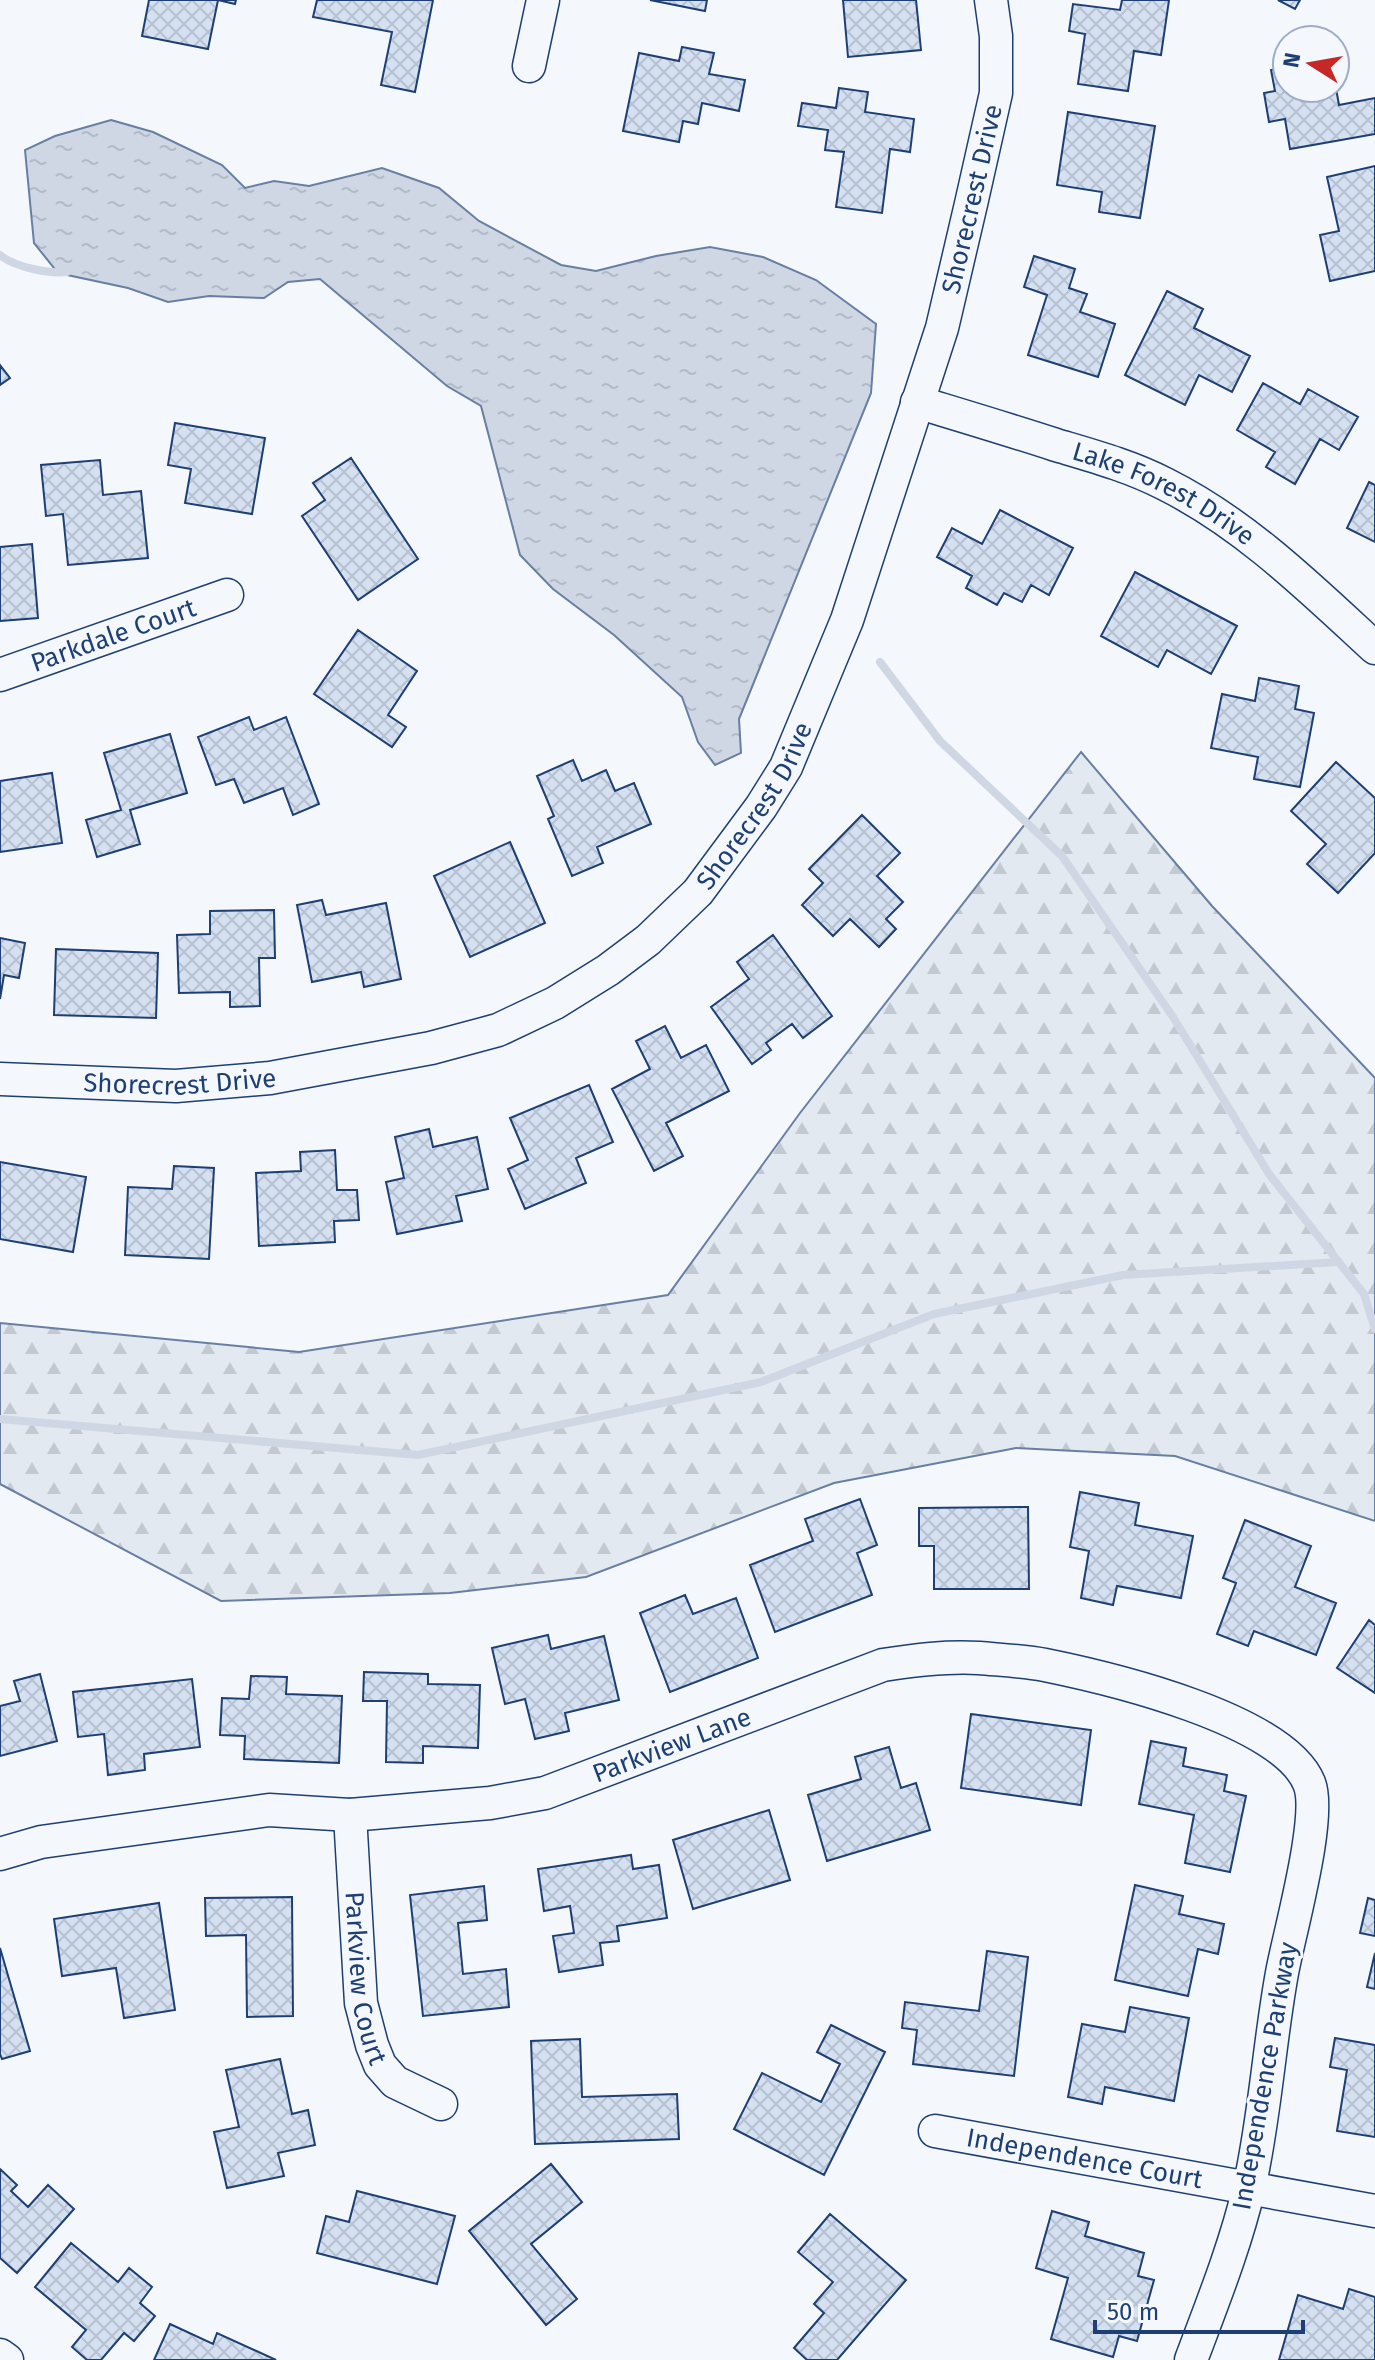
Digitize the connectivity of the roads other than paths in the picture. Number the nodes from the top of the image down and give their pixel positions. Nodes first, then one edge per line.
1 (543, 0) edge
2 (991, 0) edge
3 (529, 66) dead end
4 (917, 402) junction
5 (227, 595) dead end
6 (1375, 648) edge
7 (0, 675) edge
8 (0, 1079) edge
9 (1311, 1785) joint
10 (350, 1815) junction
11 (0, 1854) edge
12 (441, 2104) dead end
13 (935, 2131) dead end
14 (1249, 2188) junction
15 (1375, 2211) edge
16 (0, 2355) edge
17 (7, 2360) edge
18 (1191, 2360) edge

1 - 3 street
2 - 4 street, Shorecrest Drive
4 - 6 street, Lake Forest Drive
4 - 8 street, Shorecrest Drive
5 - 7 street, Parkdale Court
9 - 10 street, Parkview Lane
9 - 14 street, Independence Parkway
10 - 11 street, Parkview Lane
10 - 12 street, Parkview Court
13 - 14 street, Independence Court
14 - 15 street, Independence Court
14 - 18 street, Independence Parkway
16 - 17 street

